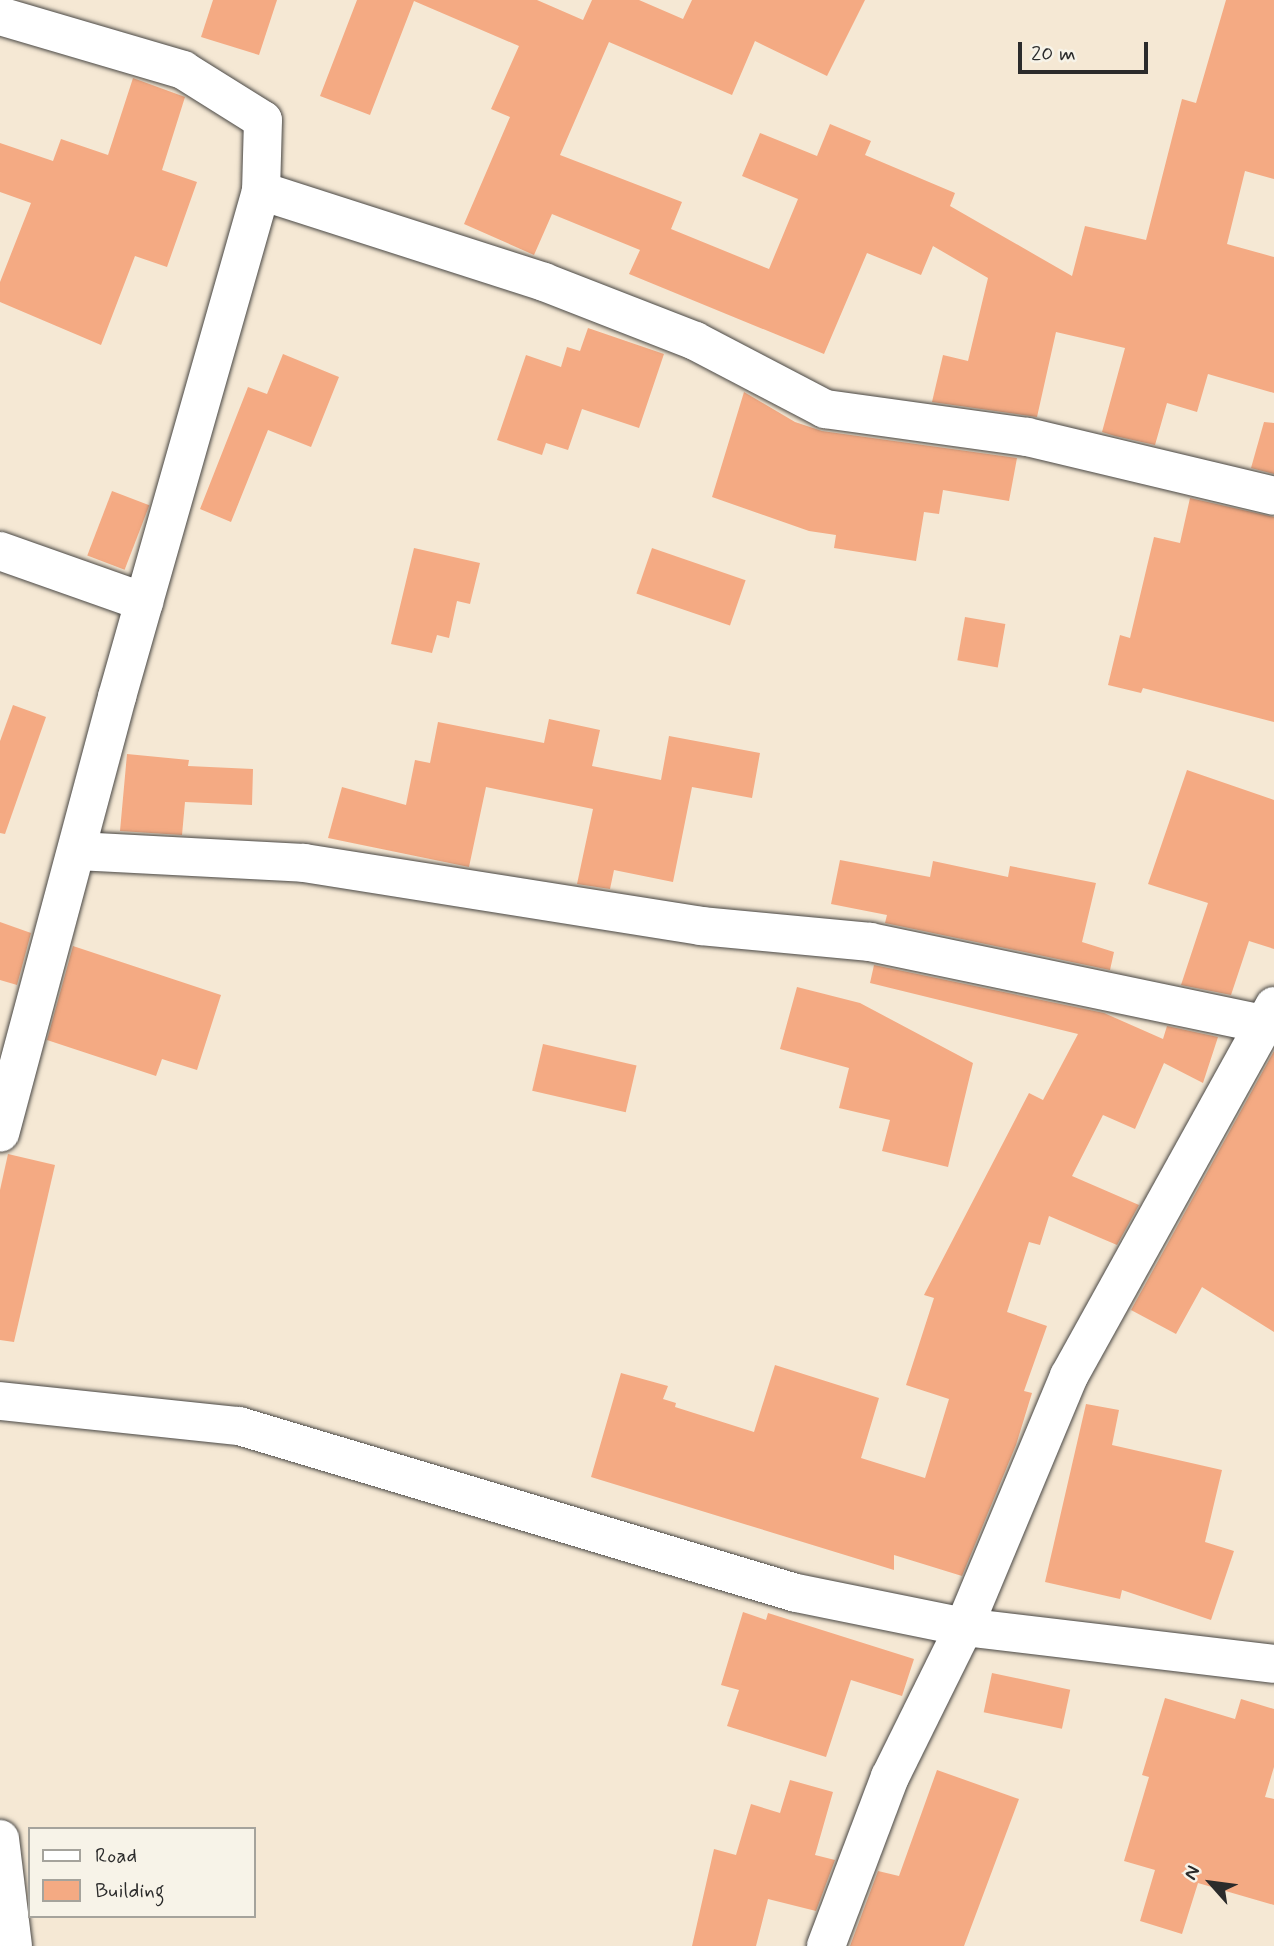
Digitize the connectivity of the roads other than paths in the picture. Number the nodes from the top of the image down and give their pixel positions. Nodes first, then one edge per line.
1 (0, 16) edge
2 (261, 191) junction
3 (1274, 496) edge
4 (0, 551) edge
5 (144, 602) junction
6 (77, 851) junction
7 (1268, 1015) edge
8 (0, 1133) edge
9 (0, 1401) edge
10 (964, 1627) junction
11 (1274, 1664) edge
12 (0, 1839) edge
13 (13, 1946) edge
14 (826, 1946) edge

1 - 2 street
2 - 3 street
2 - 5 street
4 - 5 street
5 - 6 street
6 - 7 street
6 - 8 street
7 - 10 street
9 - 10 street
10 - 11 street
10 - 14 street
12 - 13 street

